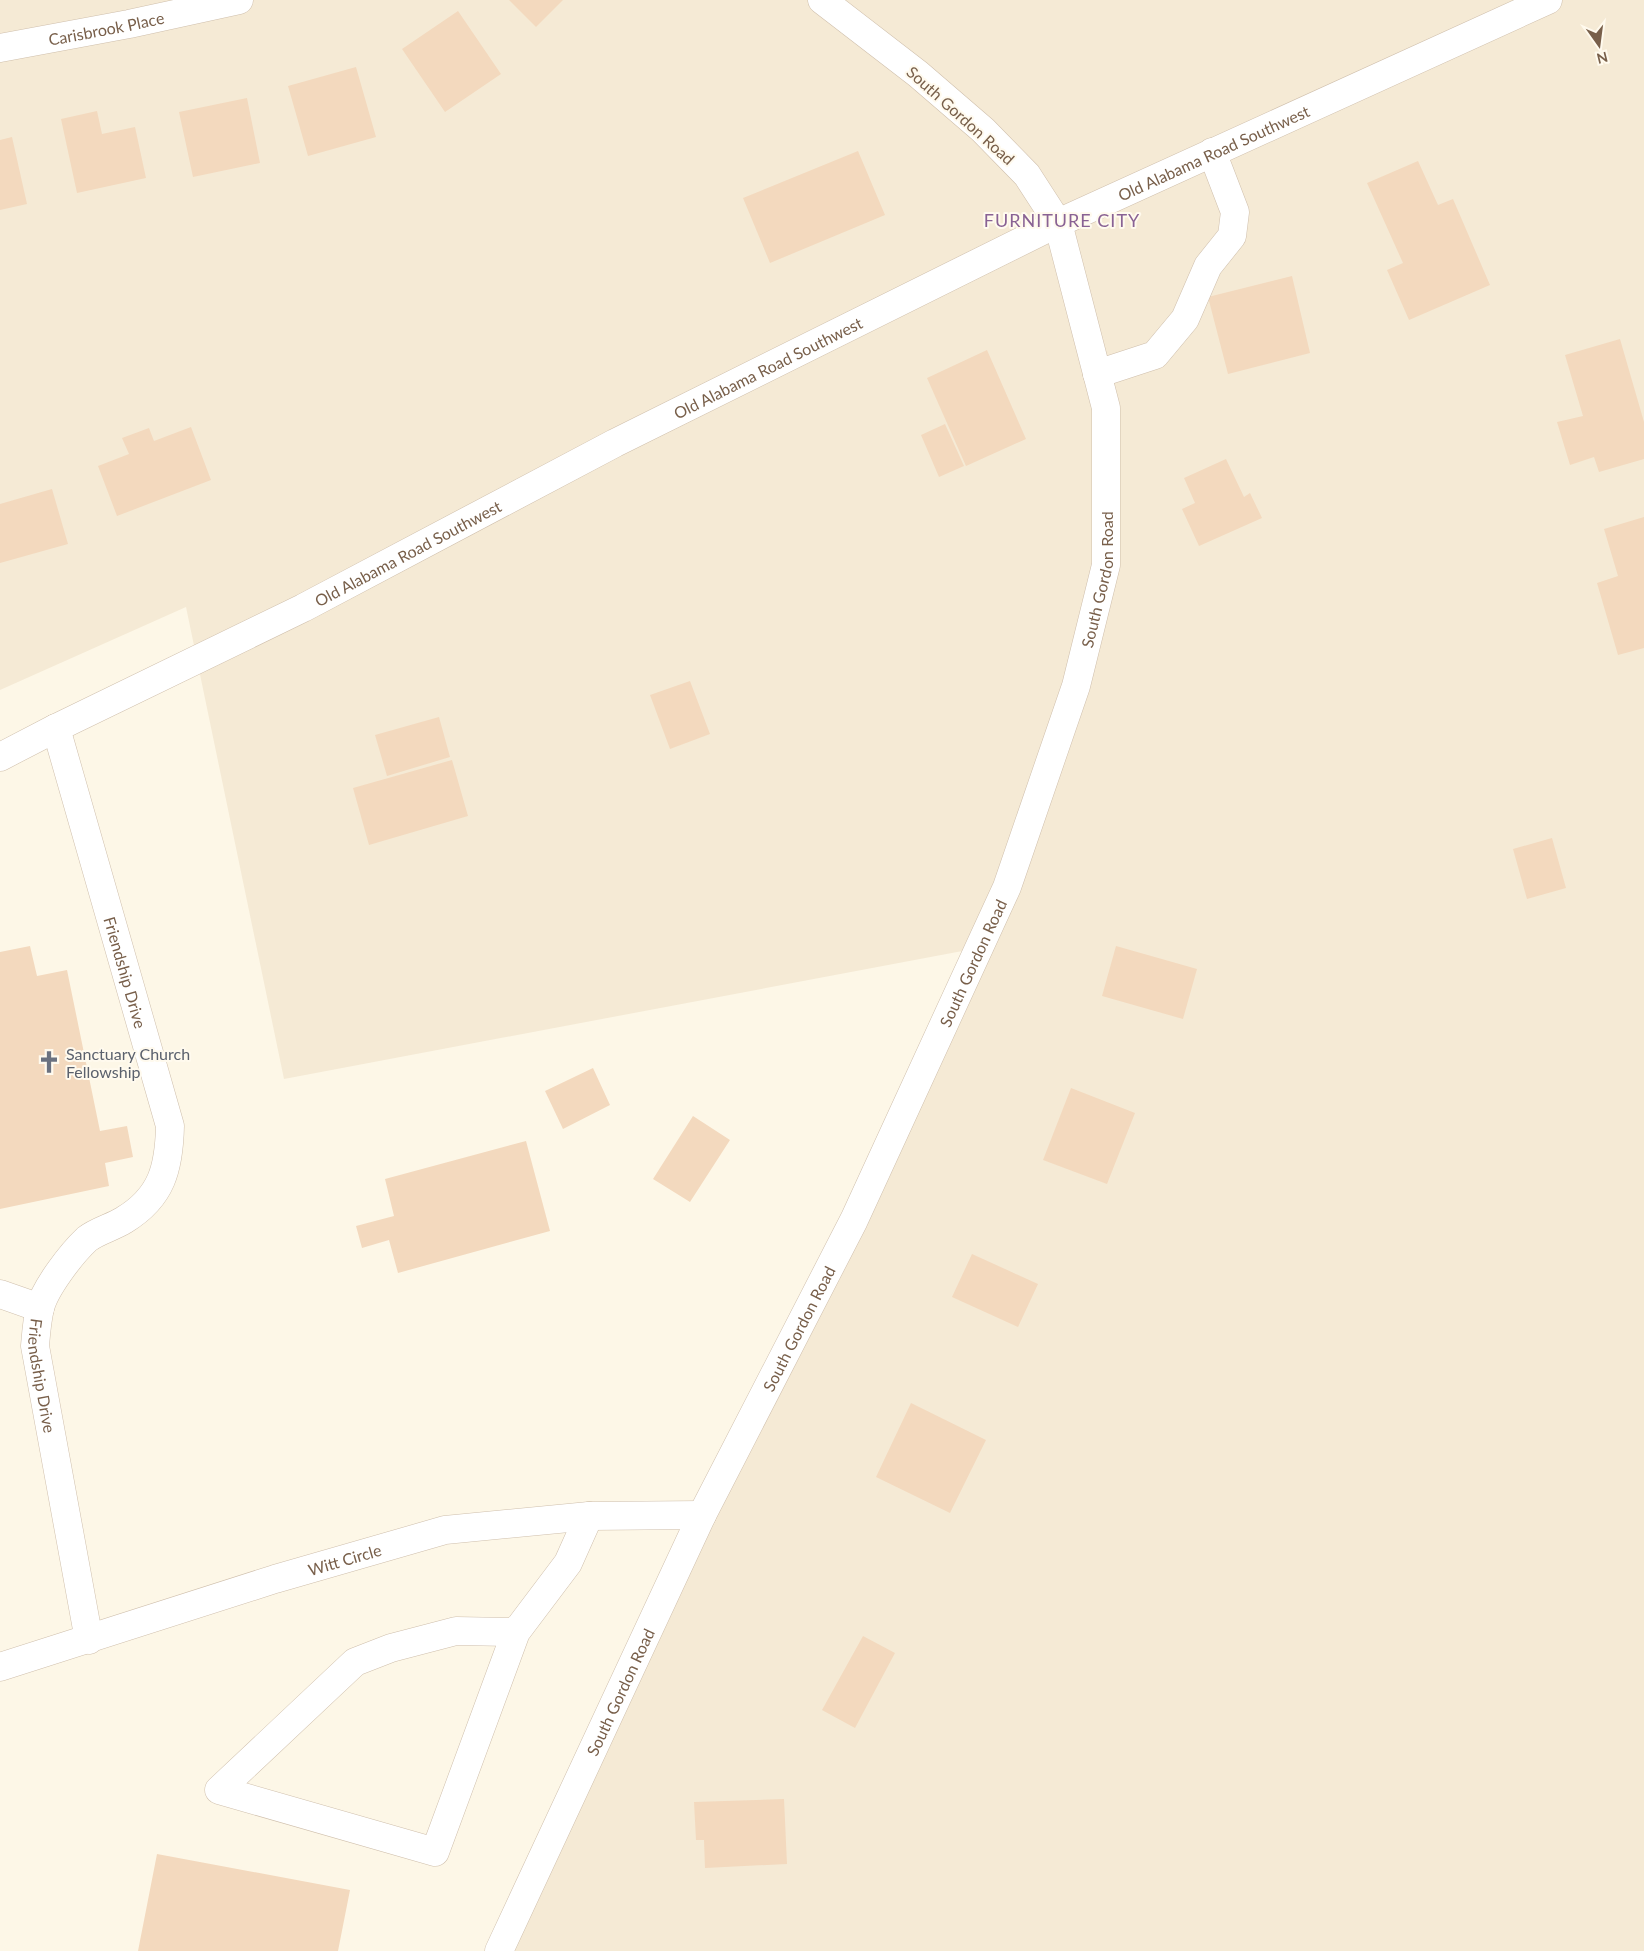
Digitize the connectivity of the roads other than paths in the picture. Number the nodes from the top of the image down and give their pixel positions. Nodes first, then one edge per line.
1 (239, 0) edge
2 (822, 0) edge
3 (1548, 0) edge
4 (0, 48) edge
5 (1212, 152) junction
6 (1058, 223) junction
7 (1097, 374) junction
8 (56, 728) junction
9 (0, 757) edge
10 (0, 1294) edge
11 (40, 1308) junction
12 (702, 1515) junction
13 (589, 1516) junction
14 (516, 1632) junction
15 (89, 1640) junction
16 (0, 1667) edge
17 (499, 1951) edge

1 - 4 street, Carisbrook Place
2 - 6 street, South Gordon Road
3 - 5 street, Old Alabama Road Southwest
5 - 6 street, Old Alabama Road Southwest
5 - 7 street
6 - 7 street, South Gordon Road
6 - 8 street, Old Alabama Road Southwest
7 - 12 street, South Gordon Road
8 - 9 street, Old Alabama Road Southwest
8 - 11 street, Friendship Drive
10 - 11 street
11 - 15 street, Friendship Drive
12 - 13 street, Witt Circle
12 - 17 street, South Gordon Road
13 - 14 street
13 - 15 street, Witt Circle
14 - 14 street
15 - 16 street, Witt Circle

